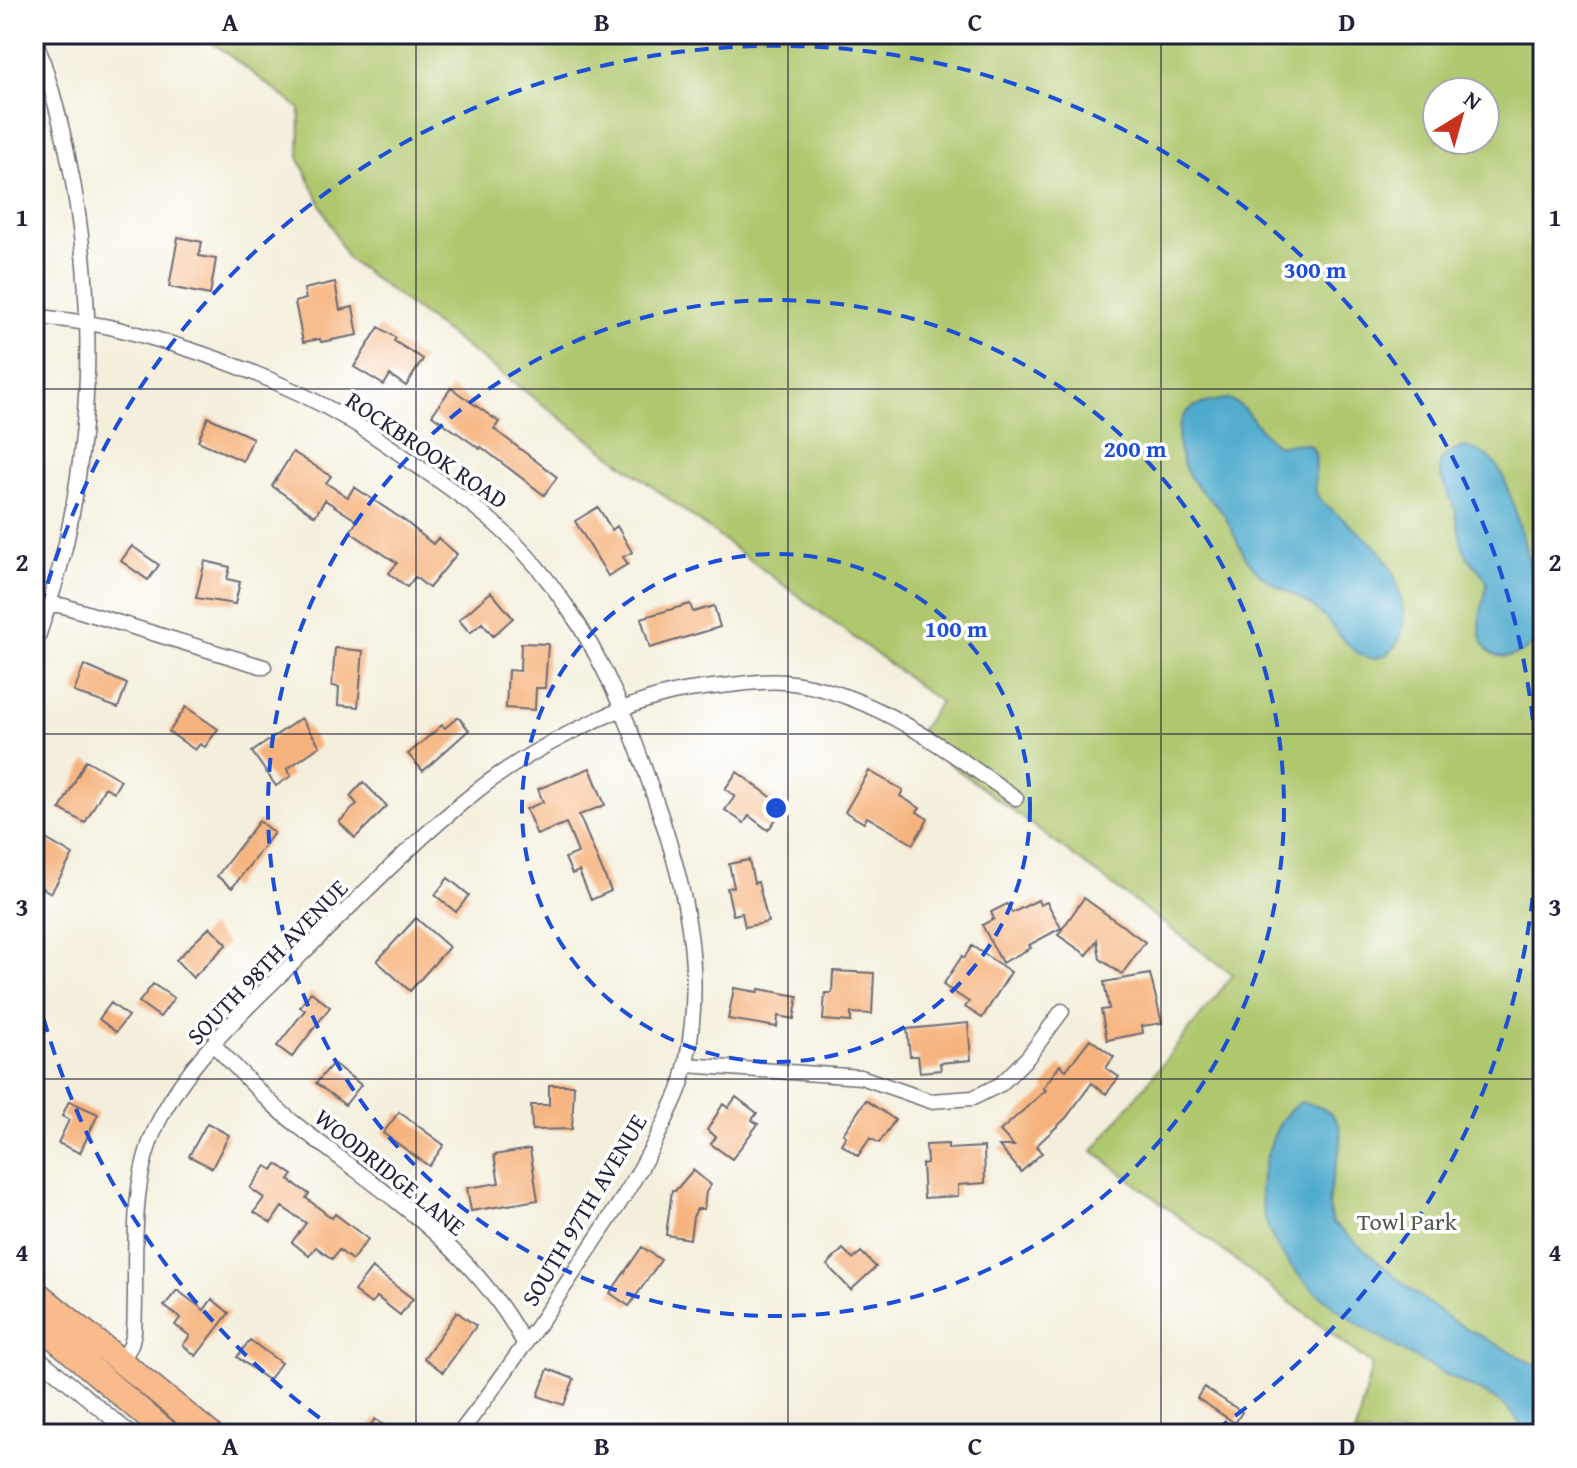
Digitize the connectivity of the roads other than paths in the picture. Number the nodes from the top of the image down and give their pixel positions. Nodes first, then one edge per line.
1 (34, 35) edge
2 (34, 316) edge
3 (87, 324) junction
4 (49, 604) junction
5 (34, 648) edge
6 (264, 667) dead end
7 (623, 711) junction
8 (1016, 798) dead end
9 (1062, 1011) dead end
10 (214, 1045) junction
11 (686, 1065) junction
12 (34, 1291) edge
13 (34, 1320) edge
14 (525, 1345) junction
15 (34, 1354) edge
16 (122, 1361) junction
17 (131, 1434) edge
18 (168, 1434) edge
19 (210, 1434) edge
20 (459, 1434) edge

1 - 3 street
2 - 3 street, ROCKBROOK ROAD
3 - 4 street
3 - 7 street, ROCKBROOK ROAD
4 - 5 street
4 - 6 street
7 - 8 street
7 - 10 street, SOUTH 98TH AVENUE
7 - 11 street, SOUTH 97TH AVENUE
9 - 11 street
10 - 14 street, WOODRIDGE LANE
10 - 16 street, SOUTH 98TH AVENUE
11 - 14 street, SOUTH 97TH AVENUE
12 - 16 main road
13 - 18 main road
14 - 20 street, SOUTH 97TH AVENUE
15 - 17 street
16 - 19 main road

